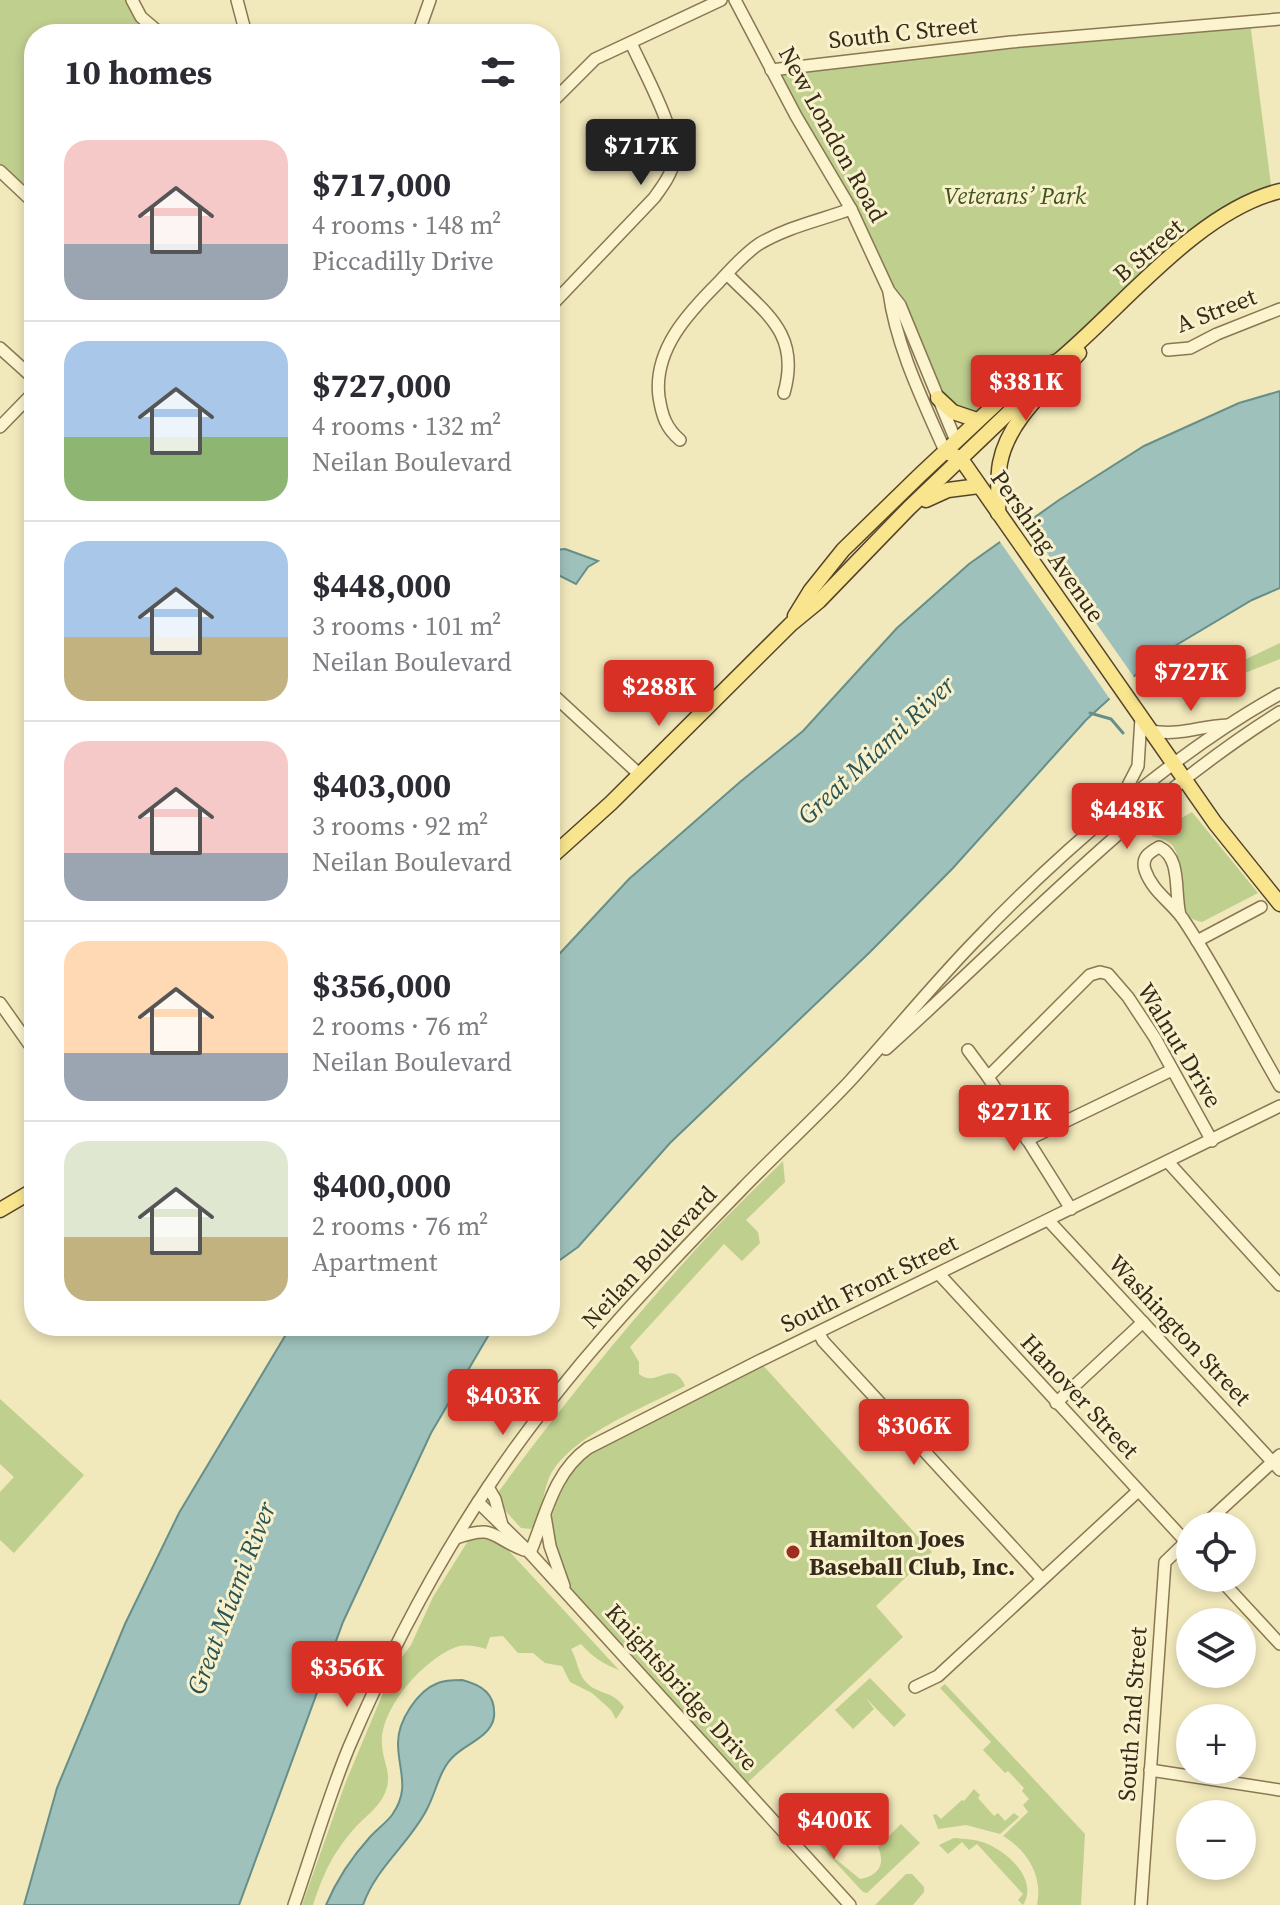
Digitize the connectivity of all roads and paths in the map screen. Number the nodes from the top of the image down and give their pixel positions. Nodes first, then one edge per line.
1 (132, 0) edge
2 (237, 0) edge
3 (430, 0) edge
4 (721, 0) edge
5 (735, 0) edge
6 (1280, 19) edge
7 (149, 24) edge
8 (243, 24) edge
9 (422, 24) edge
10 (631, 43) junction
11 (771, 70) junction
12 (560, 94) edge
13 (0, 171) edge
14 (1280, 191) edge
15 (24, 194) edge
16 (851, 209) junction
17 (727, 274) junction
18 (889, 291) junction
19 (560, 297) edge
20 (1280, 309) edge
21 (1095, 329) junction
22 (0, 348) edge
23 (1168, 350) dead end
24 (1058, 361) junction
25 (24, 370) edge
26 (784, 393) dead end
27 (938, 398) junction
28 (24, 402) edge
29 (977, 420) junction
30 (0, 427) edge
31 (680, 440) dead end
32 (951, 446) junction
33 (961, 459) junction
34 (979, 486) junction
35 (909, 508) junction
36 (998, 513) junction
37 (791, 624) junction
38 (1280, 694) edge
39 (560, 701) edge
40 (1280, 712) edge
41 (1229, 725) junction
42 (1144, 735) junction
43 (1174, 765) junction
44 (639, 774) junction
45 (1184, 780) junction
46 (1113, 814) junction
47 (560, 849) edge
48 (1280, 904) edge
49 (1261, 907) dead end
50 (1180, 915) junction
51 (1197, 941) junction
52 (0, 1003) edge
53 (24, 1037) edge
54 (968, 1050) dead end
55 (1172, 1070) junction
56 (988, 1077) junction
57 (847, 1084) junction
58 (1280, 1086) edge
59 (1280, 1106) edge
60 (1027, 1140) junction
61 (1212, 1141) junction
62 (1168, 1162) junction
63 (24, 1196) edge
64 (1071, 1209) junction
65 (0, 1210) edge
66 (1049, 1221) junction
67 (939, 1274) junction
68 (1280, 1285) edge
69 (1143, 1322) junction
70 (819, 1333) junction
71 (1056, 1403) junction
72 (1278, 1462) edge
73 (488, 1487) junction
74 (1138, 1491) junction
75 (478, 1502) junction
76 (1219, 1512) edge
77 (545, 1516) junction
78 (502, 1525) junction
79 (1176, 1530) edge
80 (455, 1539) junction
81 (1176, 1552) edge
82 (530, 1553) junction
83 (1042, 1579) junction
84 (1232, 1592) edge
85 (567, 1594) junction
86 (1280, 1644) edge
87 (915, 1687) dead end
88 (1150, 1770) junction
89 (1280, 1790) edge
90 (294, 1905) edge
91 (850, 1905) edge
92 (1141, 1905) edge

1 - 7 street
2 - 8 street
3 - 9 street
4 - 10 street
5 - 11 street, New London Road
6 - 11 street, South C Street
10 - 12 street
10 - 19 street
11 - 16 street, New London Road
13 - 15 street
14 - 21 main road, B Street
16 - 17 street
16 - 18 street, New London Road
17 - 26 street
17 - 31 street
18 - 27 street, New London Road
18 - 32 street, New London Road
20 - 23 street, A Street
21 - 24 main road, B Street
21 - 36 main road
22 - 25 street
24 - 29 main road, B Street
24 - 33 main road, B Street
27 - 29 main road
27 - 32 street, New London Road
28 - 30 street
29 - 32 main road, B Street
32 - 33 main road, Pershing Avenue
32 - 37 main road, B Street
33 - 34 main road, Pershing Avenue
33 - 35 main road, B Street
34 - 35 main road
34 - 36 main road, Pershing Avenue
35 - 37 main road, B Street
36 - 42 main road, Pershing Avenue
37 - 44 main road
38 - 41 street, Neilan Boulevard
39 - 44 street
40 - 45 street, Neilan Boulevard
41 - 42 street
41 - 43 street, Neilan Boulevard
42 - 43 main road, Pershing Avenue
42 - 46 street
43 - 45 main road, Pershing Avenue
43 - 46 street, Neilan Boulevard
44 - 47 main road
45 - 48 main road, Pershing Avenue
45 - 57 street, Neilan Boulevard
46 - 57 street, Neilan Boulevard
49 - 51 street
50 - 50 street
50 - 51 street
51 - 58 street
52 - 53 street
54 - 56 street
55 - 56 street, Walnut Drive
55 - 60 street
55 - 61 street, Walnut Drive
56 - 60 street
57 - 73 street, Neilan Boulevard
59 - 61 street, South Front Street
60 - 64 street
61 - 62 street, South Front Street
62 - 64 street, South Front Street
62 - 68 street
63 - 65 main road
64 - 66 street, South Front Street
66 - 67 street, South Front Street
66 - 69 street, Washington Street
67 - 70 street, South Front Street
67 - 71 street, Hanover Street
69 - 71 street
69 - 72 street, Washington Street
70 - 77 street, South Front Street
70 - 83 street
71 - 74 street, Hanover Street
72 - 76 street
73 - 75 street, Neilan Boulevard
73 - 78 street
74 - 79 street, Hanover Street
74 - 83 street
75 - 78 street, Knightsbridge Drive
75 - 80 street, Neilan Boulevard
77 - 82 street, South Front Street
77 - 85 street
78 - 82 street, Knightsbridge Drive
80 - 82 street
80 - 90 street, Neilan Boulevard
81 - 88 street, South 2nd Street
82 - 85 street, Knightsbridge Drive
83 - 87 street
84 - 86 street
85 - 91 street, Knightsbridge Drive
88 - 89 street
88 - 92 street, South 2nd Street

